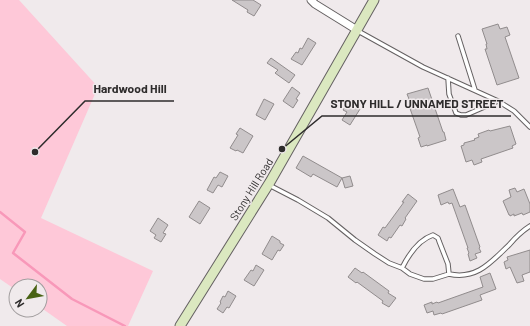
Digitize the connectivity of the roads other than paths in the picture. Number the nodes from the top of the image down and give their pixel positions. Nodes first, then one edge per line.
1 (311, 0) edge
2 (374, 0) edge
3 (357, 30) junction
4 (458, 36) dead end
5 (448, 78) junction
6 (475, 90) junction
7 (498, 101) junction
8 (530, 128) edge
9 (268, 185) junction
10 (530, 226) edge
11 (402, 268) junction
12 (449, 274) junction
13 (180, 326) edge

1 - 3 street
2 - 3 main road, Stony Hill Road
3 - 5 lane
3 - 9 main road, Stony Hill Road
4 - 6 lane
5 - 6 lane
5 - 7 lane
6 - 7 lane
7 - 8 lane
9 - 11 lane
9 - 13 main road, Stony Hill Road
10 - 12 lane
11 - 12 lane
11 - 12 lane

